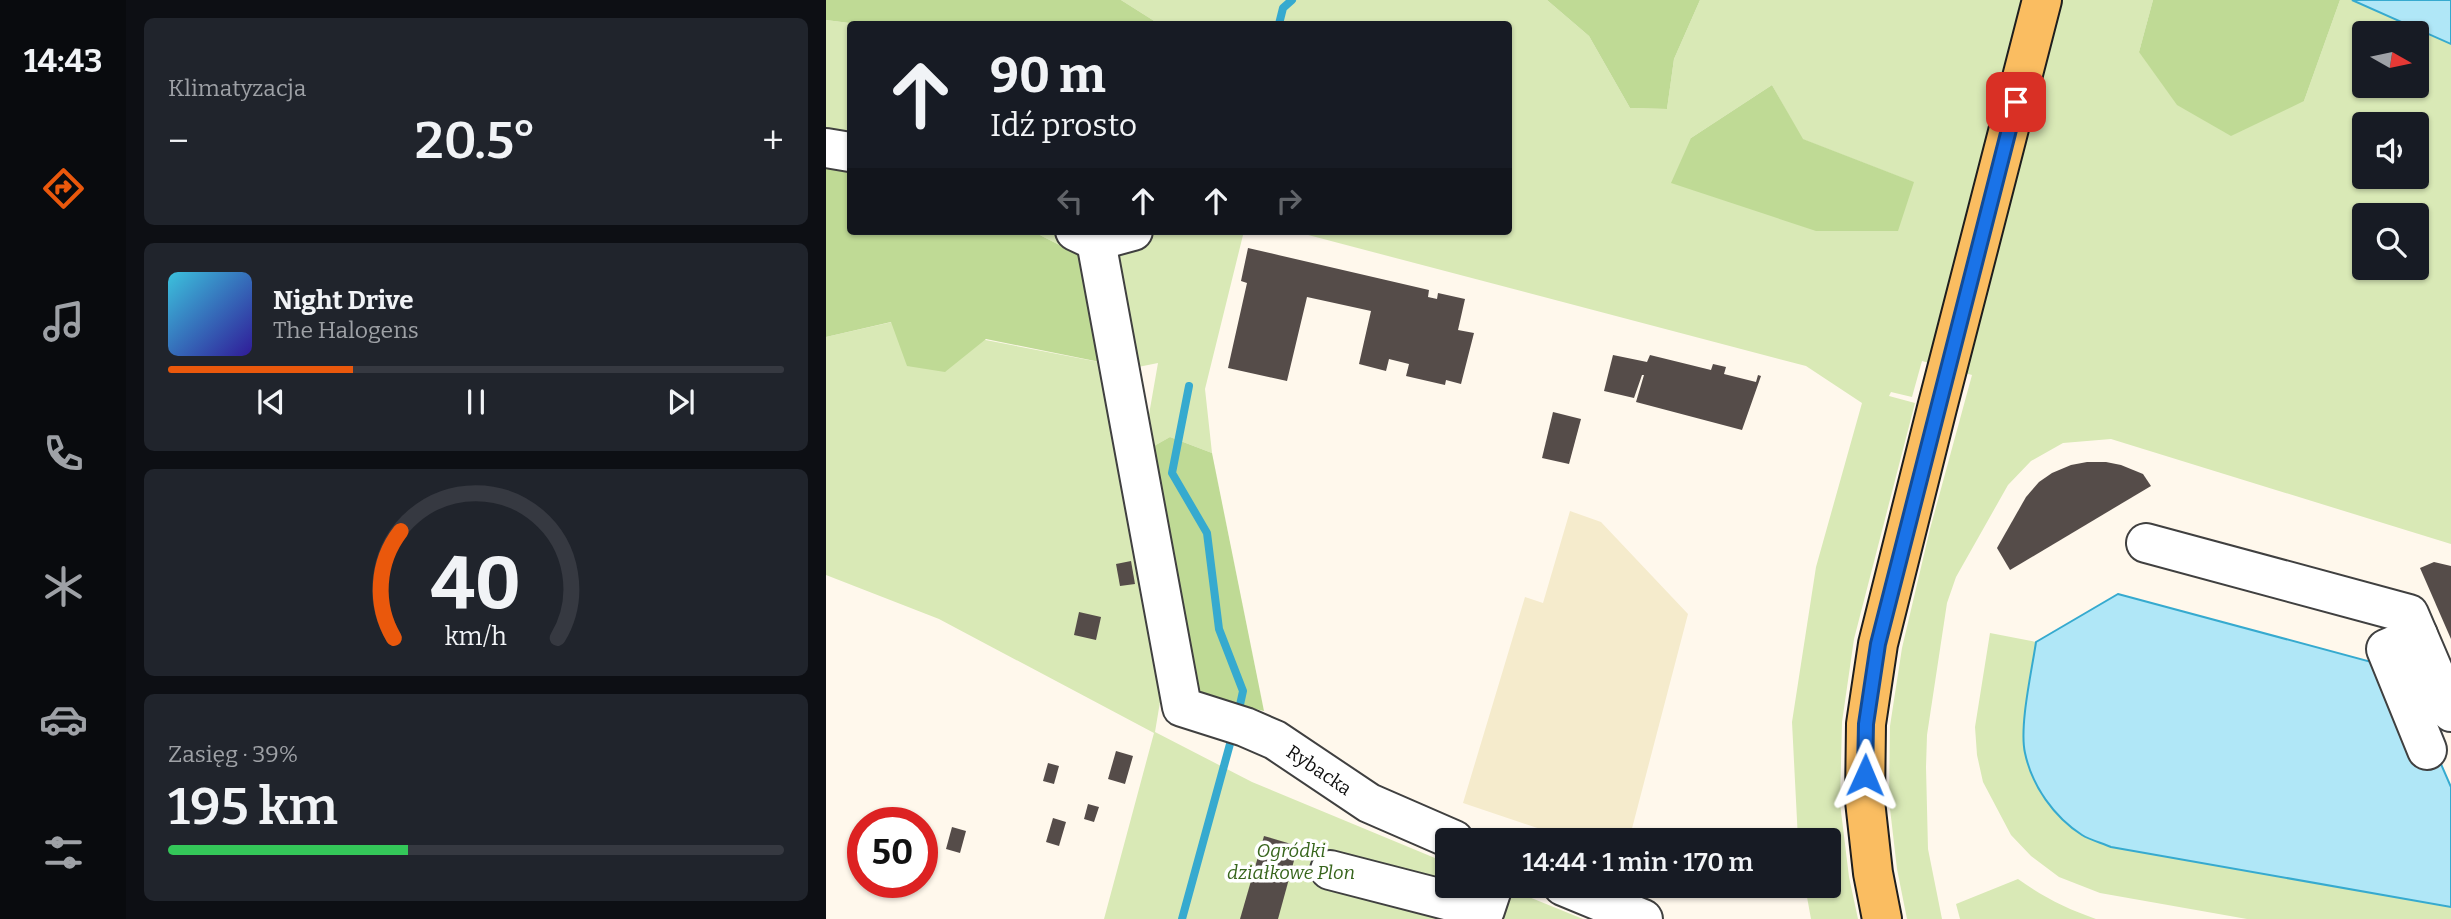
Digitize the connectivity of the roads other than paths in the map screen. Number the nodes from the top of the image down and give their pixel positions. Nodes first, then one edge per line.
1 (2042, 0) edge
2 (826, 148) edge
3 (847, 152) edge
4 (1085, 236) edge
5 (2146, 543) dead end
6 (2418, 635) junction
7 (2451, 712) edge
8 (2427, 750) dead end
9 (1435, 832) edge
10 (1330, 870) dead end
11 (1435, 897) edge
12 (1438, 898) edge
13 (1489, 898) edge
14 (1592, 898) edge
15 (1643, 919) edge
16 (1882, 919) edge

1 - 16 main road
2 - 3 street
4 - 9 street, Rybacka
5 - 6 street
6 - 7 street
6 - 8 street
10 - 11 street
12 - 13 street
14 - 15 street

